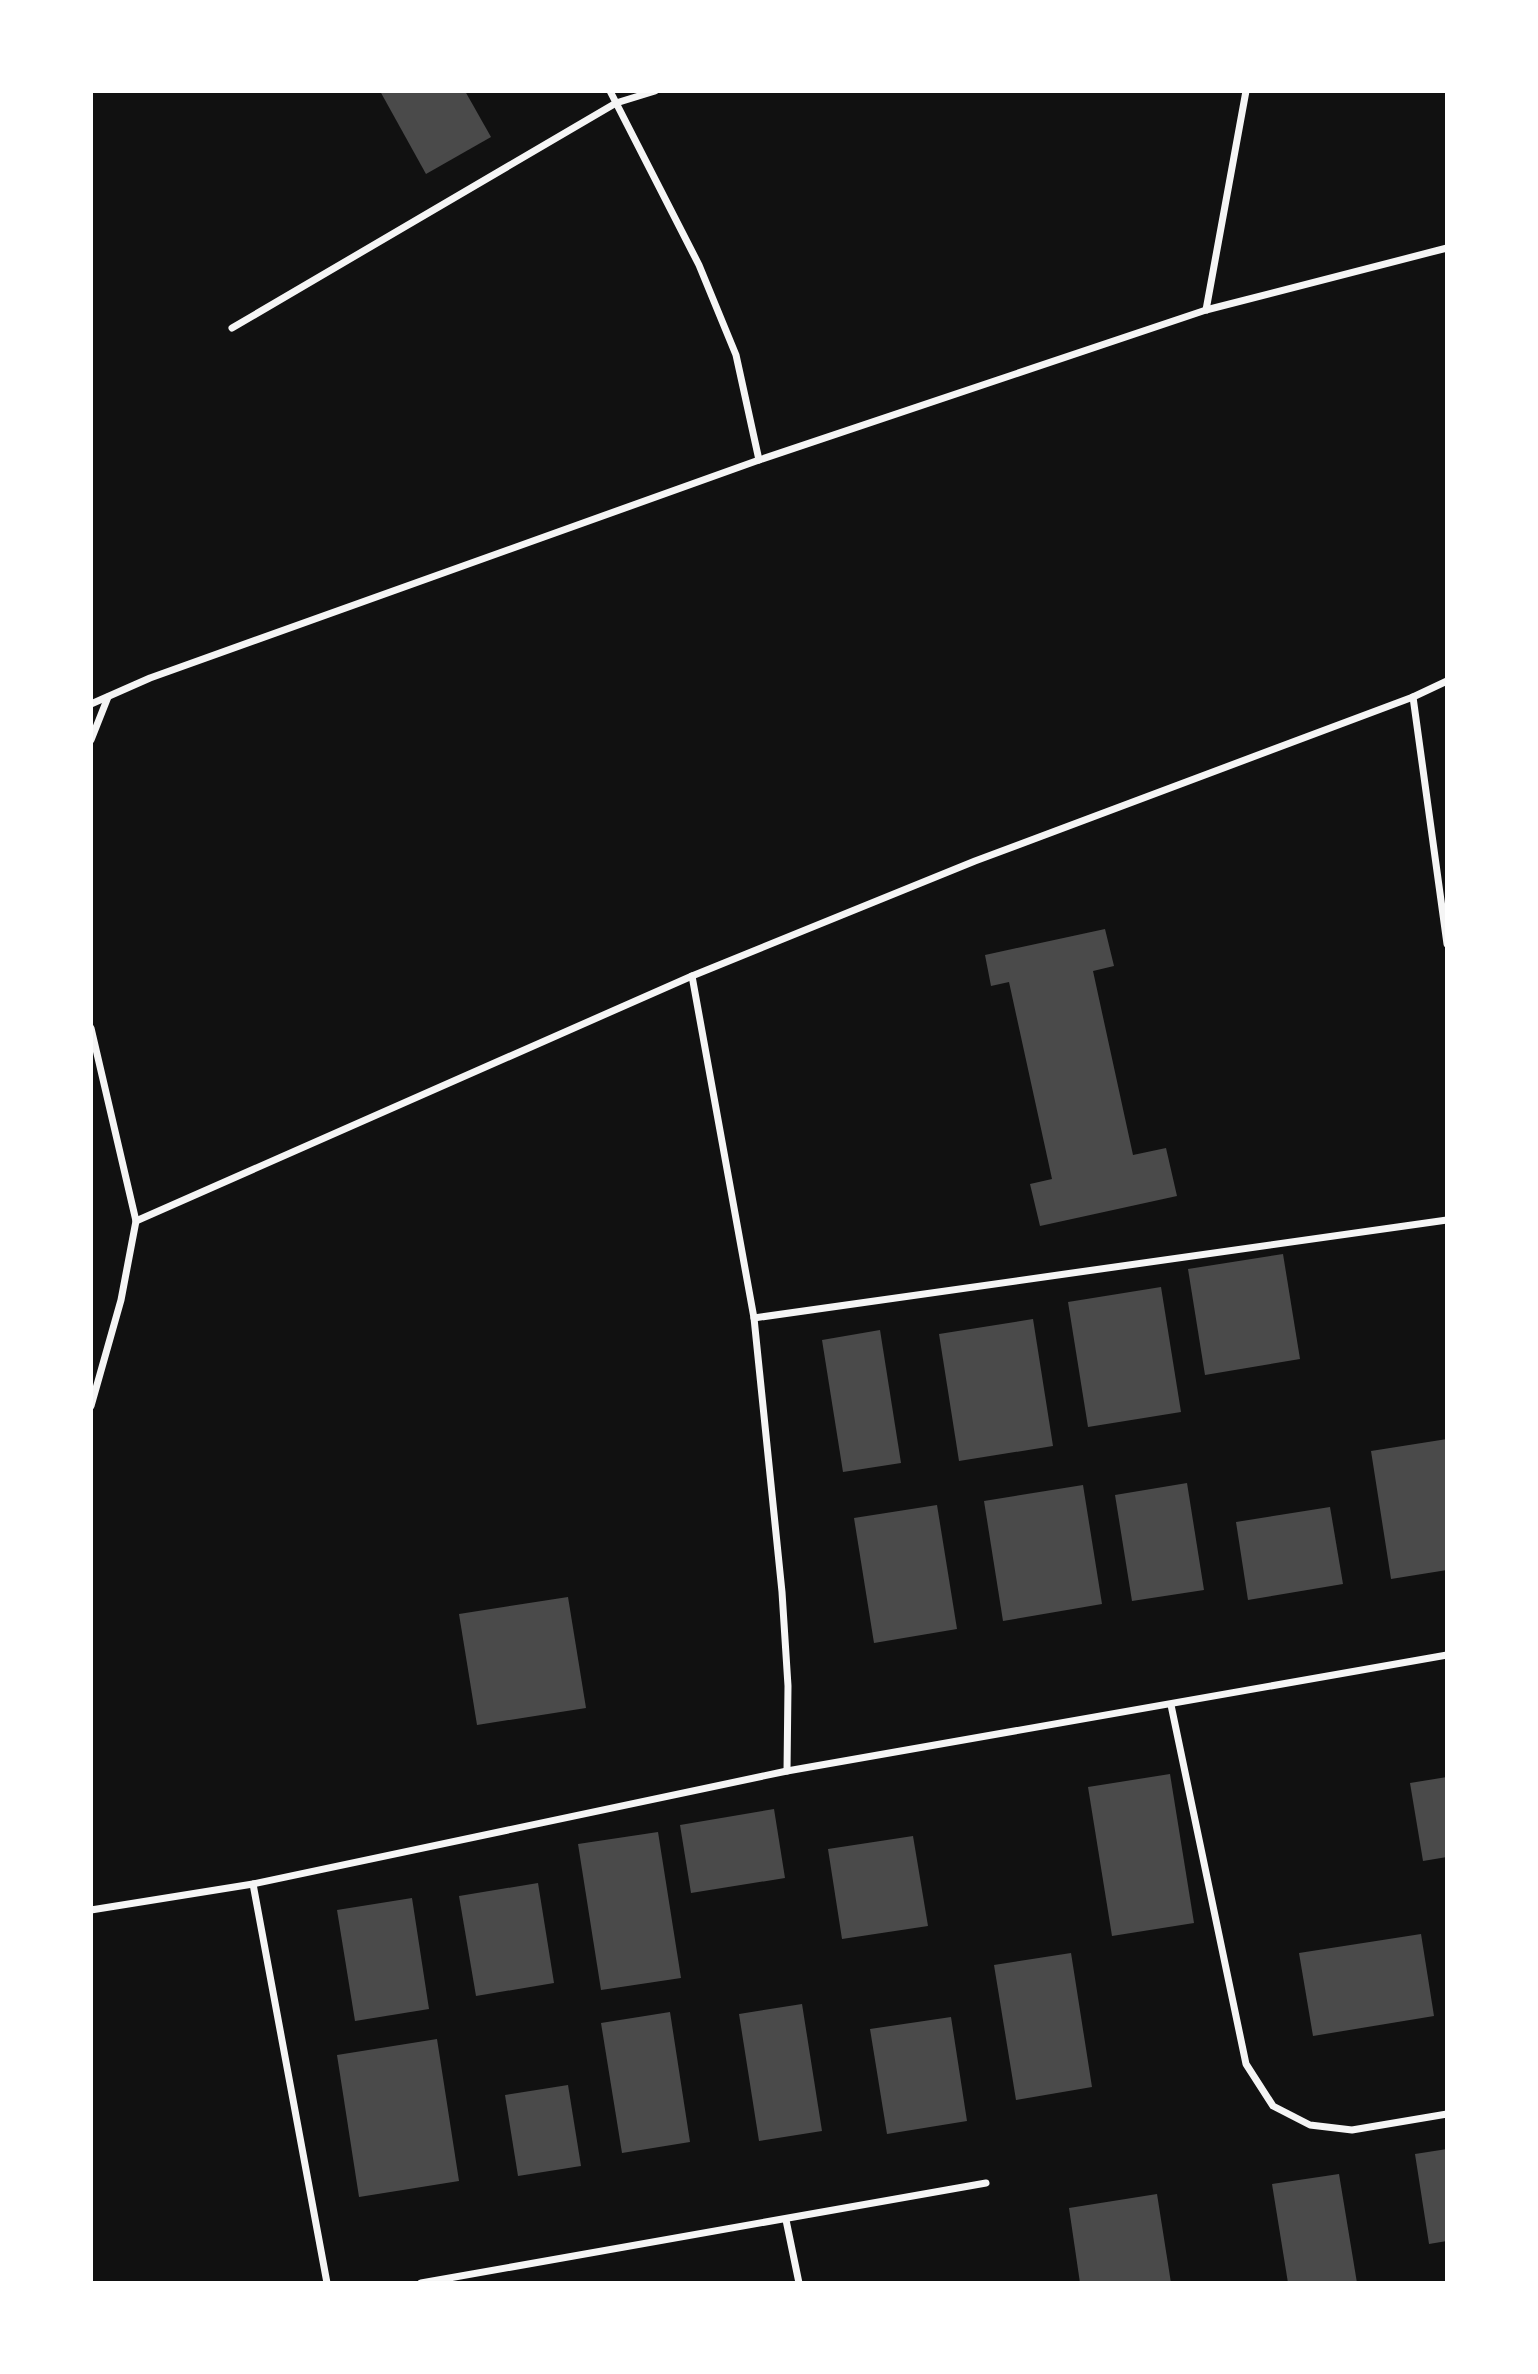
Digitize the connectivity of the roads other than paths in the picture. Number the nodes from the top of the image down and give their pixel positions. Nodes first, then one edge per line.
1 (610, 91) edge
2 (655, 91) edge
3 (1246, 91) edge
4 (616, 103) junction
5 (1447, 248) edge
6 (1206, 310) junction
7 (232, 328) dead end
8 (760, 460) junction
9 (1447, 681) edge
10 (108, 697) junction
11 (1413, 697) junction
12 (91, 704) edge
13 (91, 740) edge
14 (1447, 944) edge
15 (692, 976) junction
16 (91, 1028) edge
17 (1447, 1220) edge
18 (136, 1221) junction
19 (754, 1318) junction
20 (91, 1406) edge
21 (1447, 1655) edge
22 (1171, 1705) junction
23 (787, 1770) junction
24 (253, 1884) junction
25 (91, 1910) edge
26 (1447, 2114) edge
27 (986, 2183) dead end
28 (786, 2220) junction
29 (327, 2283) edge
30 (421, 2283) edge
31 (799, 2283) edge

1 - 4 street
2 - 4 street
3 - 6 street
4 - 7 street
4 - 8 street
5 - 6 street
6 - 8 street
8 - 10 street
9 - 11 street
10 - 12 street
10 - 13 street
11 - 14 street
11 - 15 street
15 - 18 street
15 - 19 street
16 - 18 street
17 - 19 street
18 - 20 street
19 - 23 street
21 - 22 street
22 - 23 street
22 - 26 street
23 - 24 street
24 - 25 street
24 - 29 street
27 - 28 street
28 - 30 street
28 - 31 street

